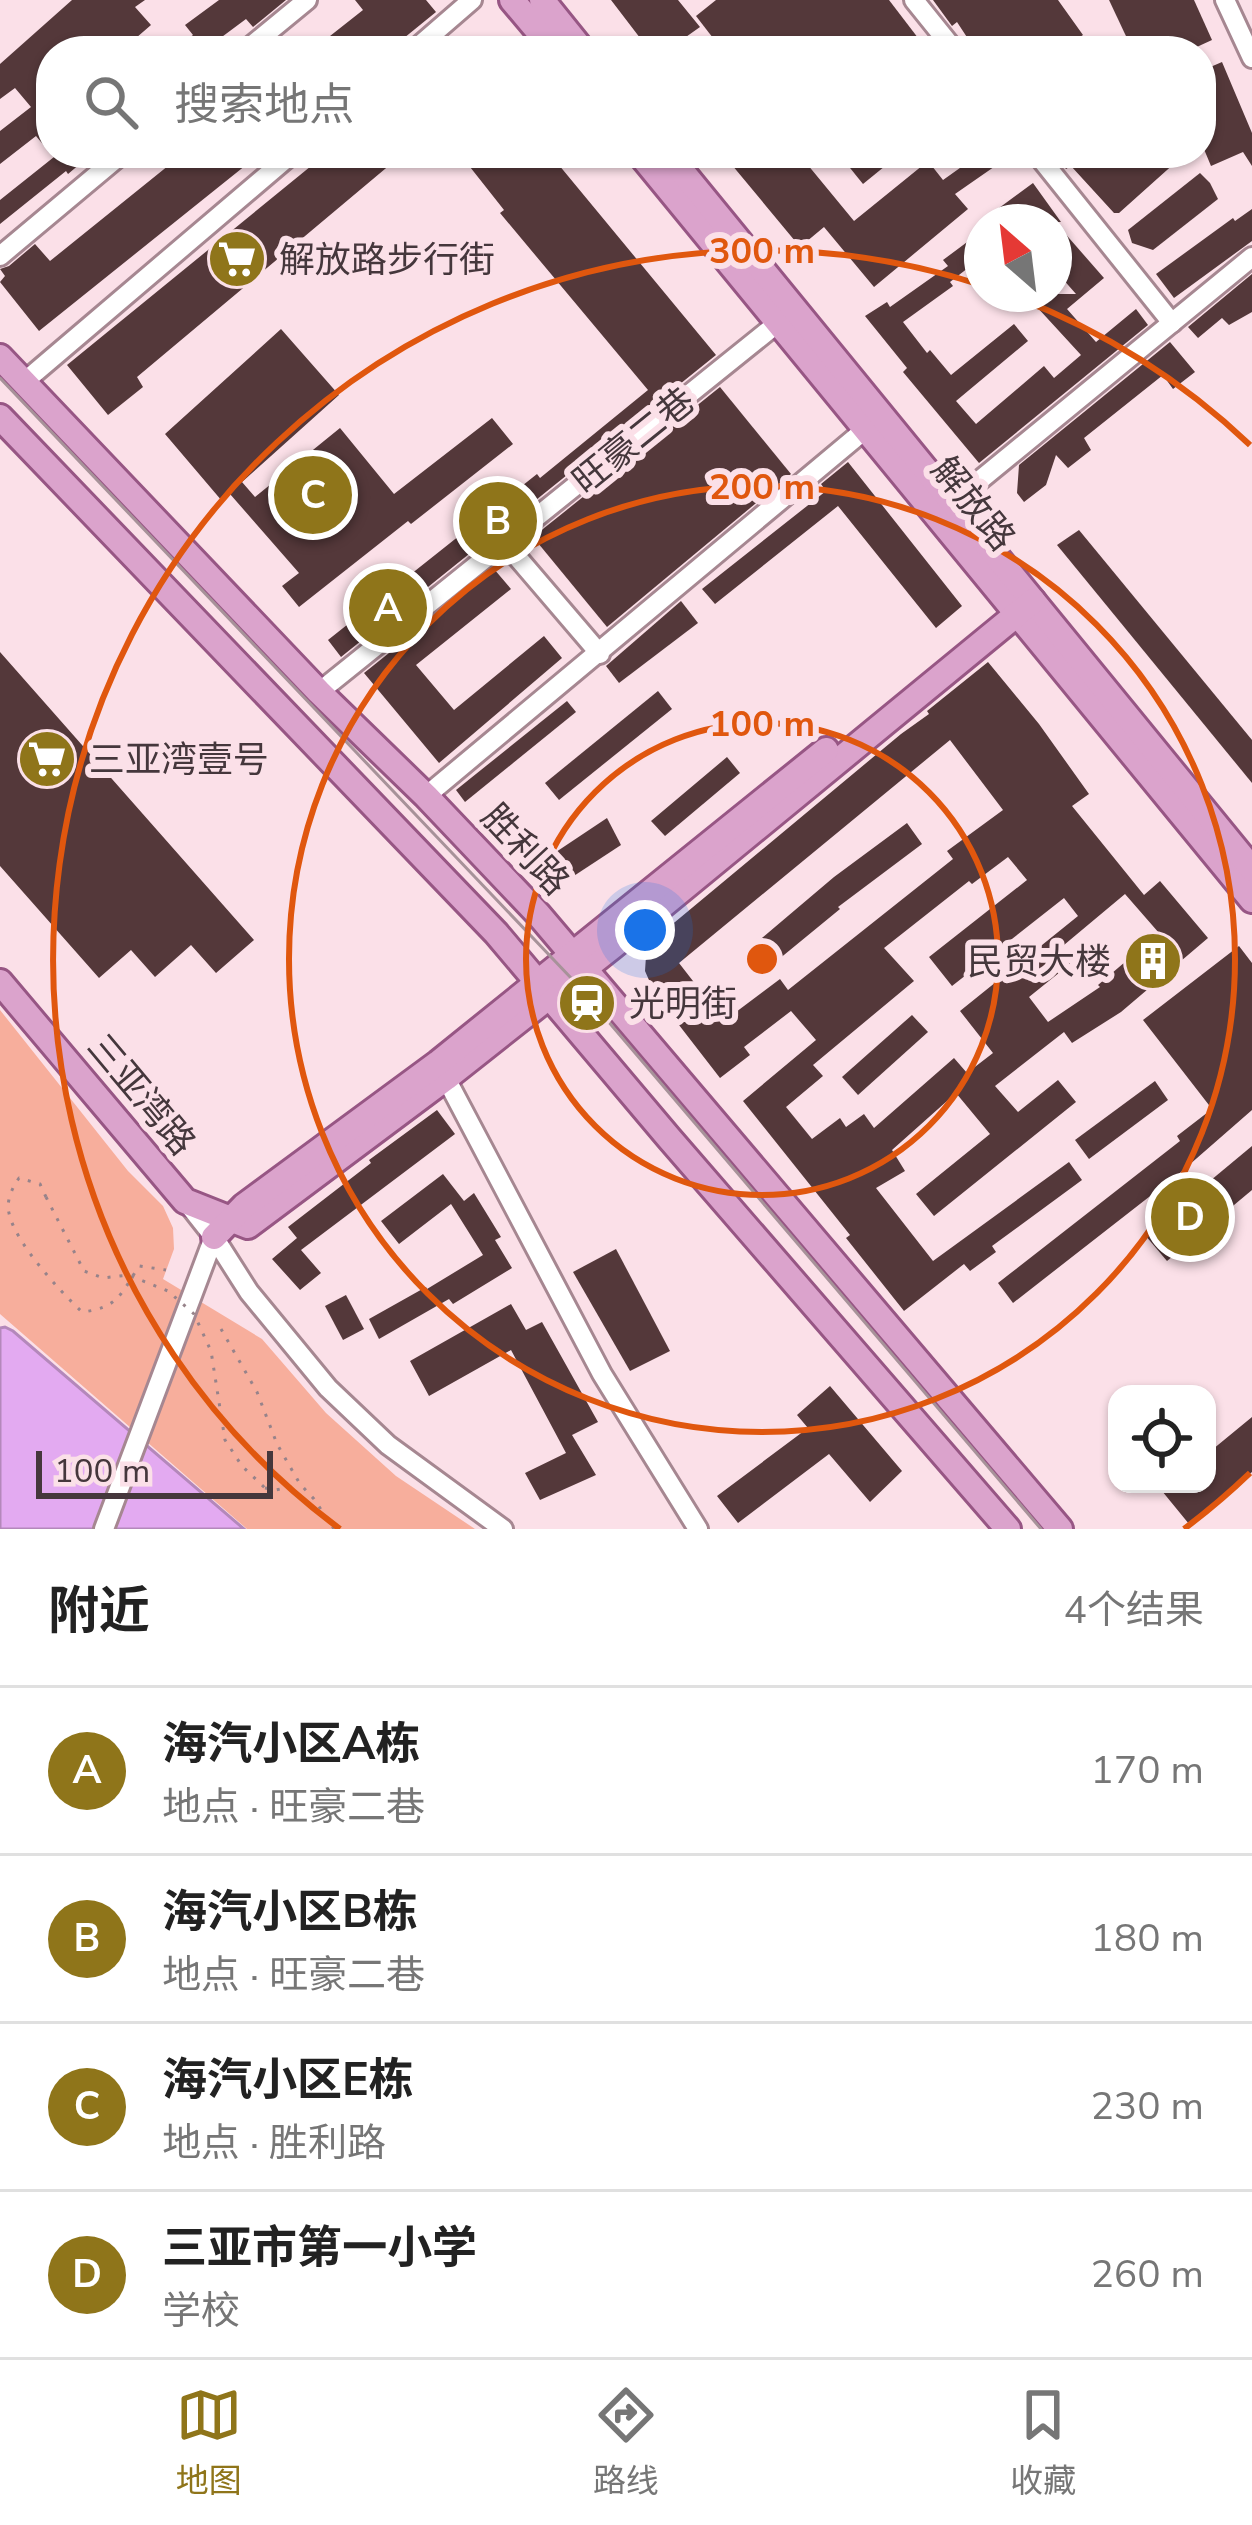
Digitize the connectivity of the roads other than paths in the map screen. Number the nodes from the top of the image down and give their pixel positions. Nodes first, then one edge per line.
1 (307, 0) edge
2 (472, 0) edge
3 (512, 0) edge
4 (542, 0) edge
5 (914, 0) edge
6 (1225, 0) edge
7 (263, 36) edge
8 (430, 36) edge
9 (542, 36) edge
10 (572, 36) edge
11 (943, 36) edge
12 (1252, 58) edge
13 (105, 168) edge
14 (275, 168) edge
15 (651, 168) edge
16 (679, 168) edge
17 (1048, 168) edge
18 (0, 256) edge
19 (1252, 257) edge
20 (779, 322) junction
21 (1172, 323) junction
22 (0, 357) edge
23 (24, 382) junction
24 (0, 417) edge
25 (867, 428) junction
26 (952, 503) junction
27 (506, 544) junction
28 (1021, 602) junction
29 (599, 654) junction
30 (319, 692) junction
31 (426, 796) junction
32 (1252, 869) edge
33 (1252, 900) edge
34 (579, 961) junction
35 (0, 982) edge
36 (544, 989) junction
37 (442, 1070) junction
38 (230, 1228) junction
39 (104, 1529) edge
40 (503, 1529) edge
41 (698, 1529) edge
42 (1008, 1529) edge
43 (1060, 1529) edge

1 - 7 street
2 - 8 street
3 - 9 main road
4 - 10 main road
5 - 11 street
6 - 12 street
13 - 18 street
14 - 23 street
15 - 20 main road, 解放路
16 - 26 main road, 解放路
17 - 21 street
19 - 21 street
20 - 25 main road, 解放路
20 - 27 street, 旺豪二巷
21 - 26 street
22 - 23 main road, 胜利路
23 - 30 main road, 胜利路
24 - 36 main road
25 - 28 main road, 解放路
25 - 29 street
26 - 28 main road, 解放路
27 - 29 street
27 - 30 street, 旺豪二巷
28 - 32 main road, 解放路
28 - 33 main road, 解放路
28 - 34 main road
29 - 31 street
30 - 31 main road, 胜利路
31 - 34 main road, 胜利路
34 - 36 main road
34 - 43 main road, 胜利路
35 - 38 main road, 三亚湾路
36 - 37 main road
36 - 42 main road
37 - 38 main road
37 - 41 street
38 - 39 street
38 - 40 street

